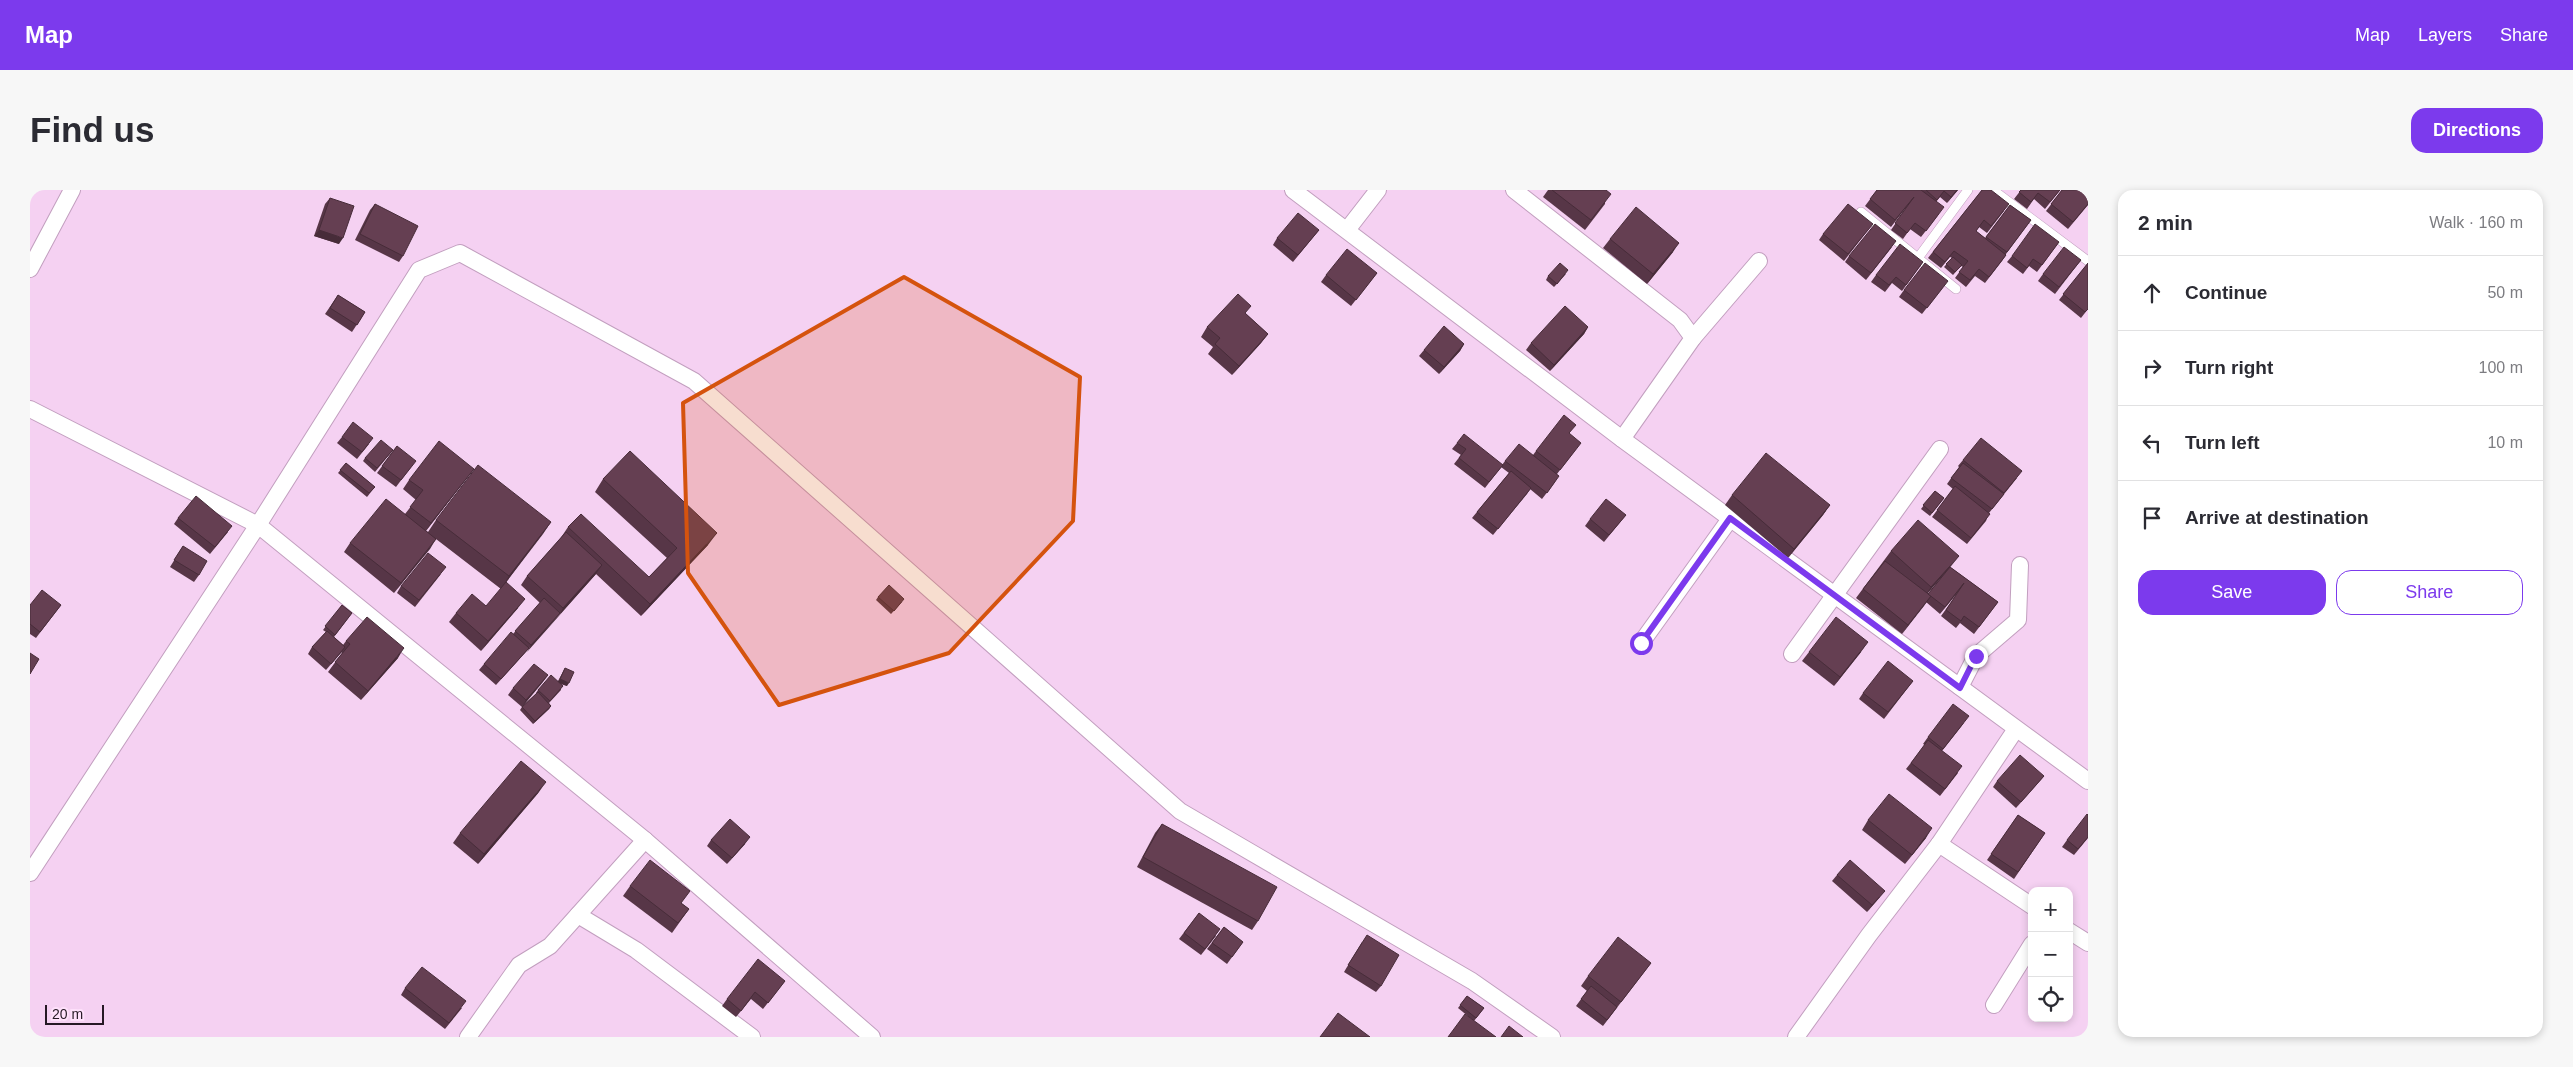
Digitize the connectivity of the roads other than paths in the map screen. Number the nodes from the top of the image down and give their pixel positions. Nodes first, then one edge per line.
1 (72, 190) edge
2 (1294, 190) edge
3 (1378, 190) edge
4 (1514, 190) edge
5 (1968, 190) edge
6 (1993, 190) edge
7 (1862, 212) edge
8 (1347, 230) junction
9 (1918, 258) junction
10 (1759, 261) dead end
11 (2088, 262) edge
12 (30, 269) edge
13 (1956, 289) dead end
14 (1693, 338) junction
15 (30, 409) edge
16 (1622, 439) junction
17 (1940, 449) dead end
18 (1730, 518) junction
19 (258, 525) junction
20 (2020, 565) dead end
21 (1834, 595) junction
22 (1641, 643) dead end
23 (1792, 654) dead end
24 (1960, 688) junction
25 (2016, 729) junction
26 (2088, 780) edge
27 (645, 840) junction
28 (1939, 844) junction
29 (30, 872) edge
30 (2028, 903) edge
31 (578, 915) junction
32 (2071, 932) edge
33 (2088, 943) edge
34 (2028, 950) edge
35 (1994, 1005) dead end
36 (468, 1037) edge
37 (752, 1037) edge
38 (872, 1037) edge
39 (1552, 1037) edge
40 (1796, 1037) edge

1 - 12 street
2 - 8 street
3 - 8 street
4 - 14 street
5 - 9 lane
6 - 11 lane
7 - 9 lane
8 - 16 street
9 - 13 lane
10 - 14 street
14 - 16 street
15 - 19 street
16 - 18 street
17 - 21 street
18 - 21 street
18 - 22 street
19 - 27 street
19 - 29 street
19 - 39 street
20 - 24 street
21 - 23 street
21 - 24 street
24 - 25 street
25 - 26 street
25 - 28 street
27 - 31 street
27 - 38 street
28 - 30 street
28 - 40 street
31 - 36 street
31 - 37 street
32 - 33 street
34 - 35 street

